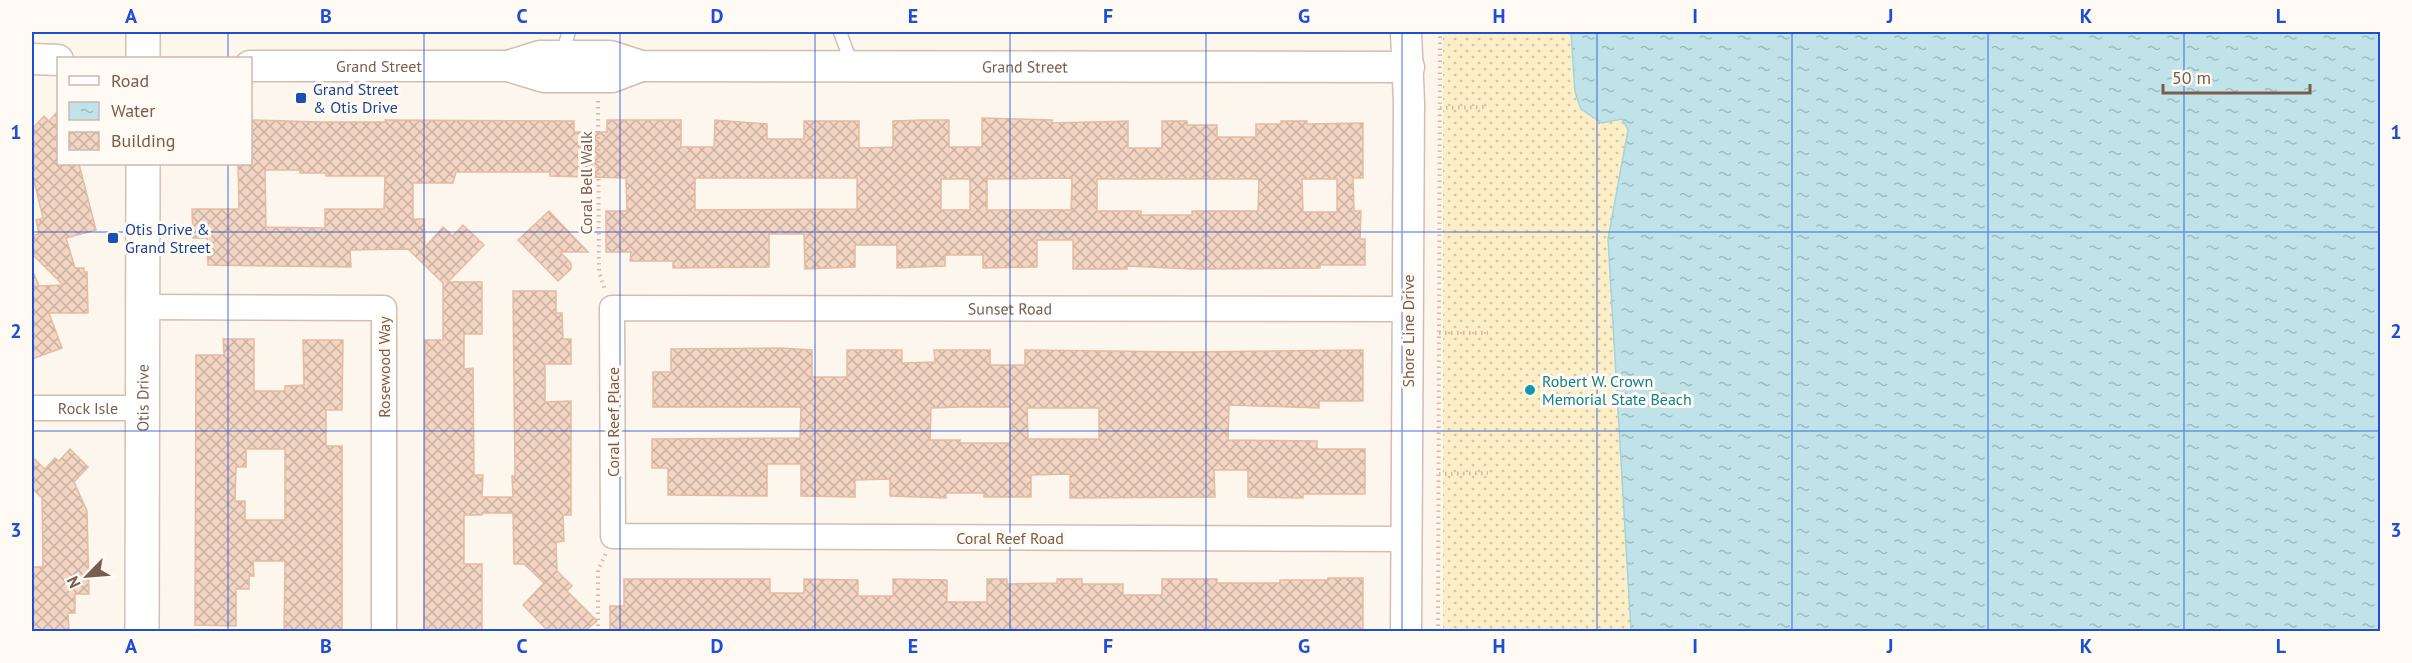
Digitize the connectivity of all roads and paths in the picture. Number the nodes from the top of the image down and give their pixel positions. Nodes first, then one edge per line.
1 (143, 32) edge
2 (840, 32) edge
3 (1406, 32) edge
4 (1440, 32) edge
5 (565, 44) edge
6 (143, 57) edge
7 (32, 59) edge
8 (57, 60) edge
9 (252, 66) edge
10 (508, 66) junction
11 (641, 66) junction
12 (852, 66) junction
13 (1409, 67) junction
14 (597, 77) junction
15 (1440, 108) junction
16 (1485, 108) dead end
17 (143, 165) edge
18 (143, 307) junction
19 (612, 308) junction
20 (1408, 309) junction
21 (1439, 333) junction
22 (1488, 333) dead end
23 (32, 408) edge
24 (142, 408) junction
25 (1488, 473) dead end
26 (1438, 474) junction
27 (614, 536) junction
28 (1407, 539) junction
29 (142, 632) edge
30 (384, 632) edge
31 (598, 632) edge
32 (1406, 632) edge
33 (1438, 632) edge

1 - 6 main road
2 - 12 lane
3 - 13 street, Shore Line Drive
4 - 15 path
5 - 10 street, Grand Street
5 - 11 street, Grand Street
7 - 8 street
9 - 10 street, Grand Street
10 - 14 street, Grand Street
11 - 12 street, Grand Street
11 - 14 street, Grand Street
12 - 13 street, Grand Street
13 - 20 street, Shore Line Drive
14 - 19 path, Coral Bell Walk
15 - 16 path
15 - 21 path
17 - 18 main road, Otis Drive
18 - 24 main road, Otis Drive
18 - 30 street, Rosewood Way
19 - 20 street, Sunset Road
19 - 27 street, Coral Reef Place
20 - 28 street, Shore Line Drive
21 - 22 path
21 - 26 path
23 - 24 street, Rock Isle
24 - 29 main road, Otis Drive
25 - 26 path
26 - 33 path
27 - 28 street, Coral Reef Road
27 - 31 path
28 - 32 street, Shore Line Drive

